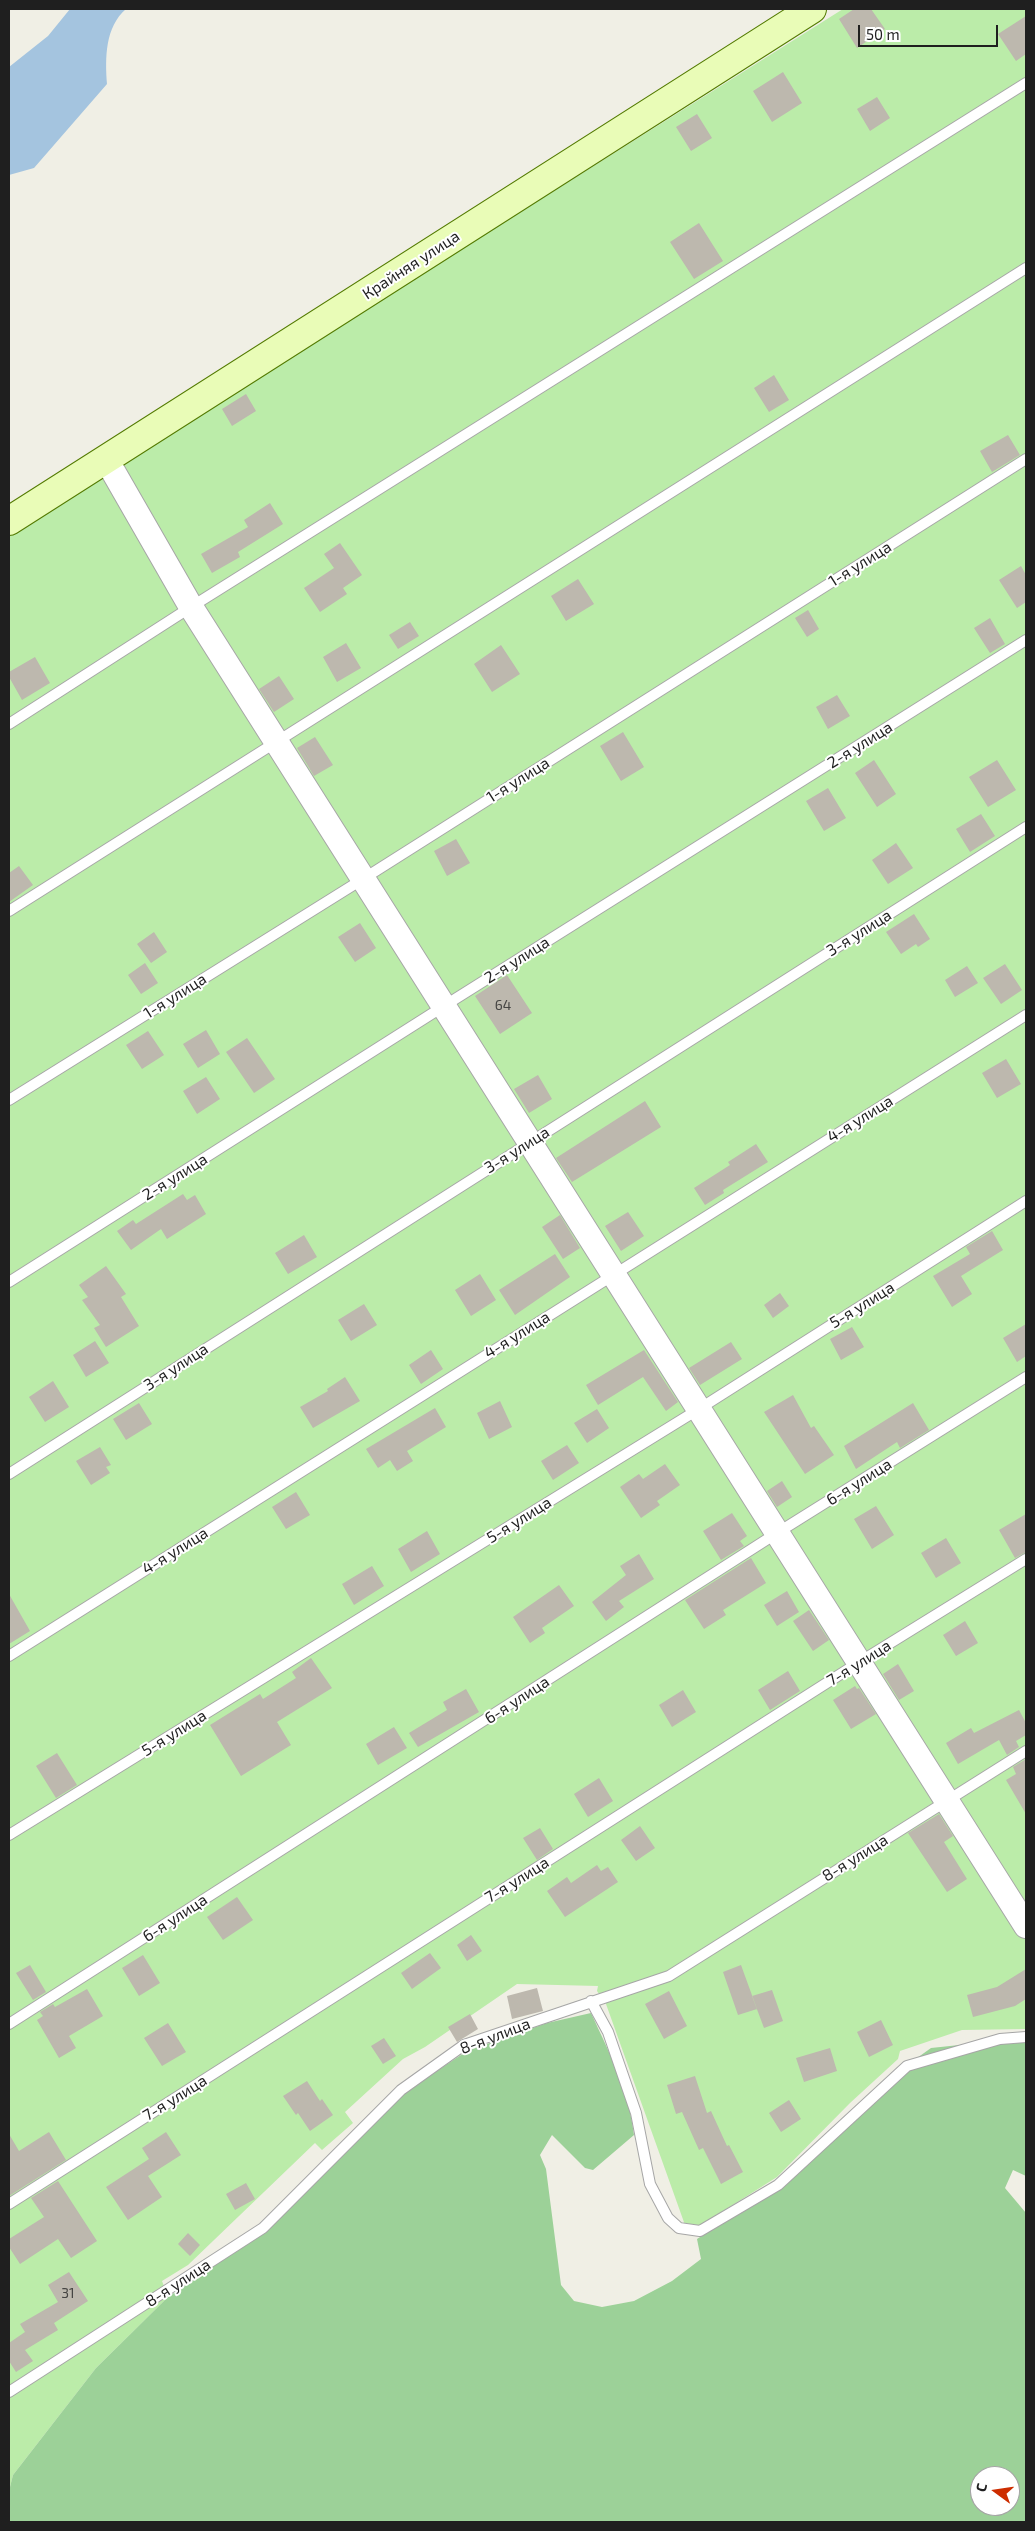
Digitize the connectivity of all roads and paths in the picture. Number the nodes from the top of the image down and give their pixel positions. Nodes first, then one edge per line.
1 (812, 9) edge
2 (1026, 83) edge
3 (1026, 268) edge
4 (1026, 458) edge
5 (106, 459) junction
6 (9, 521) edge
7 (191, 606) junction
8 (1026, 640) edge
9 (9, 724) edge
10 (277, 740) junction
11 (1026, 827) edge
12 (363, 879) junction
13 (9, 911) edge
14 (444, 1006) junction
15 (1026, 1015) edge
16 (9, 1100) edge
17 (529, 1142) junction
18 (1026, 1201) edge
19 (615, 1273) junction
20 (9, 1282) edge
21 (1026, 1377) edge
22 (699, 1409) junction
23 (9, 1474) edge
24 (777, 1533) junction
25 (1026, 1559) edge
26 (9, 1656) edge
27 (858, 1663) junction
28 (1026, 1751) edge
29 (947, 1800) junction
30 (9, 1835) edge
31 (1026, 1926) edge
32 (591, 2001) junction
33 (9, 2024) edge
34 (1026, 2037) edge
35 (9, 2204) edge
36 (9, 2392) edge

1 - 5 main road, Крайняя улица
2 - 7 lane
3 - 10 lane
4 - 12 lane, 1-я улица
5 - 6 main road, Крайняя улица
5 - 7 street
7 - 9 lane
7 - 10 street
8 - 14 lane, 2-я улица
10 - 12 street
10 - 13 lane
11 - 17 lane, 3-я улица
12 - 14 street
12 - 16 lane, 1-я улица
14 - 17 street
14 - 20 lane, 2-я улица
15 - 19 lane, 4-я улица
17 - 19 street
17 - 23 lane, 3-я улица
18 - 22 lane, 5-я улица
19 - 22 street
19 - 26 lane, 4-я улица
21 - 24 lane, 6-я улица
22 - 24 street
22 - 30 lane, 5-я улица
24 - 27 street
24 - 33 lane, 6-я улица
25 - 27 lane, 7-я улица
27 - 29 street
27 - 35 lane, 7-я улица
28 - 29 lane, 8-я улица
29 - 31 street
29 - 32 lane, 8-я улица
32 - 34 lane
32 - 36 lane, 8-я улица

